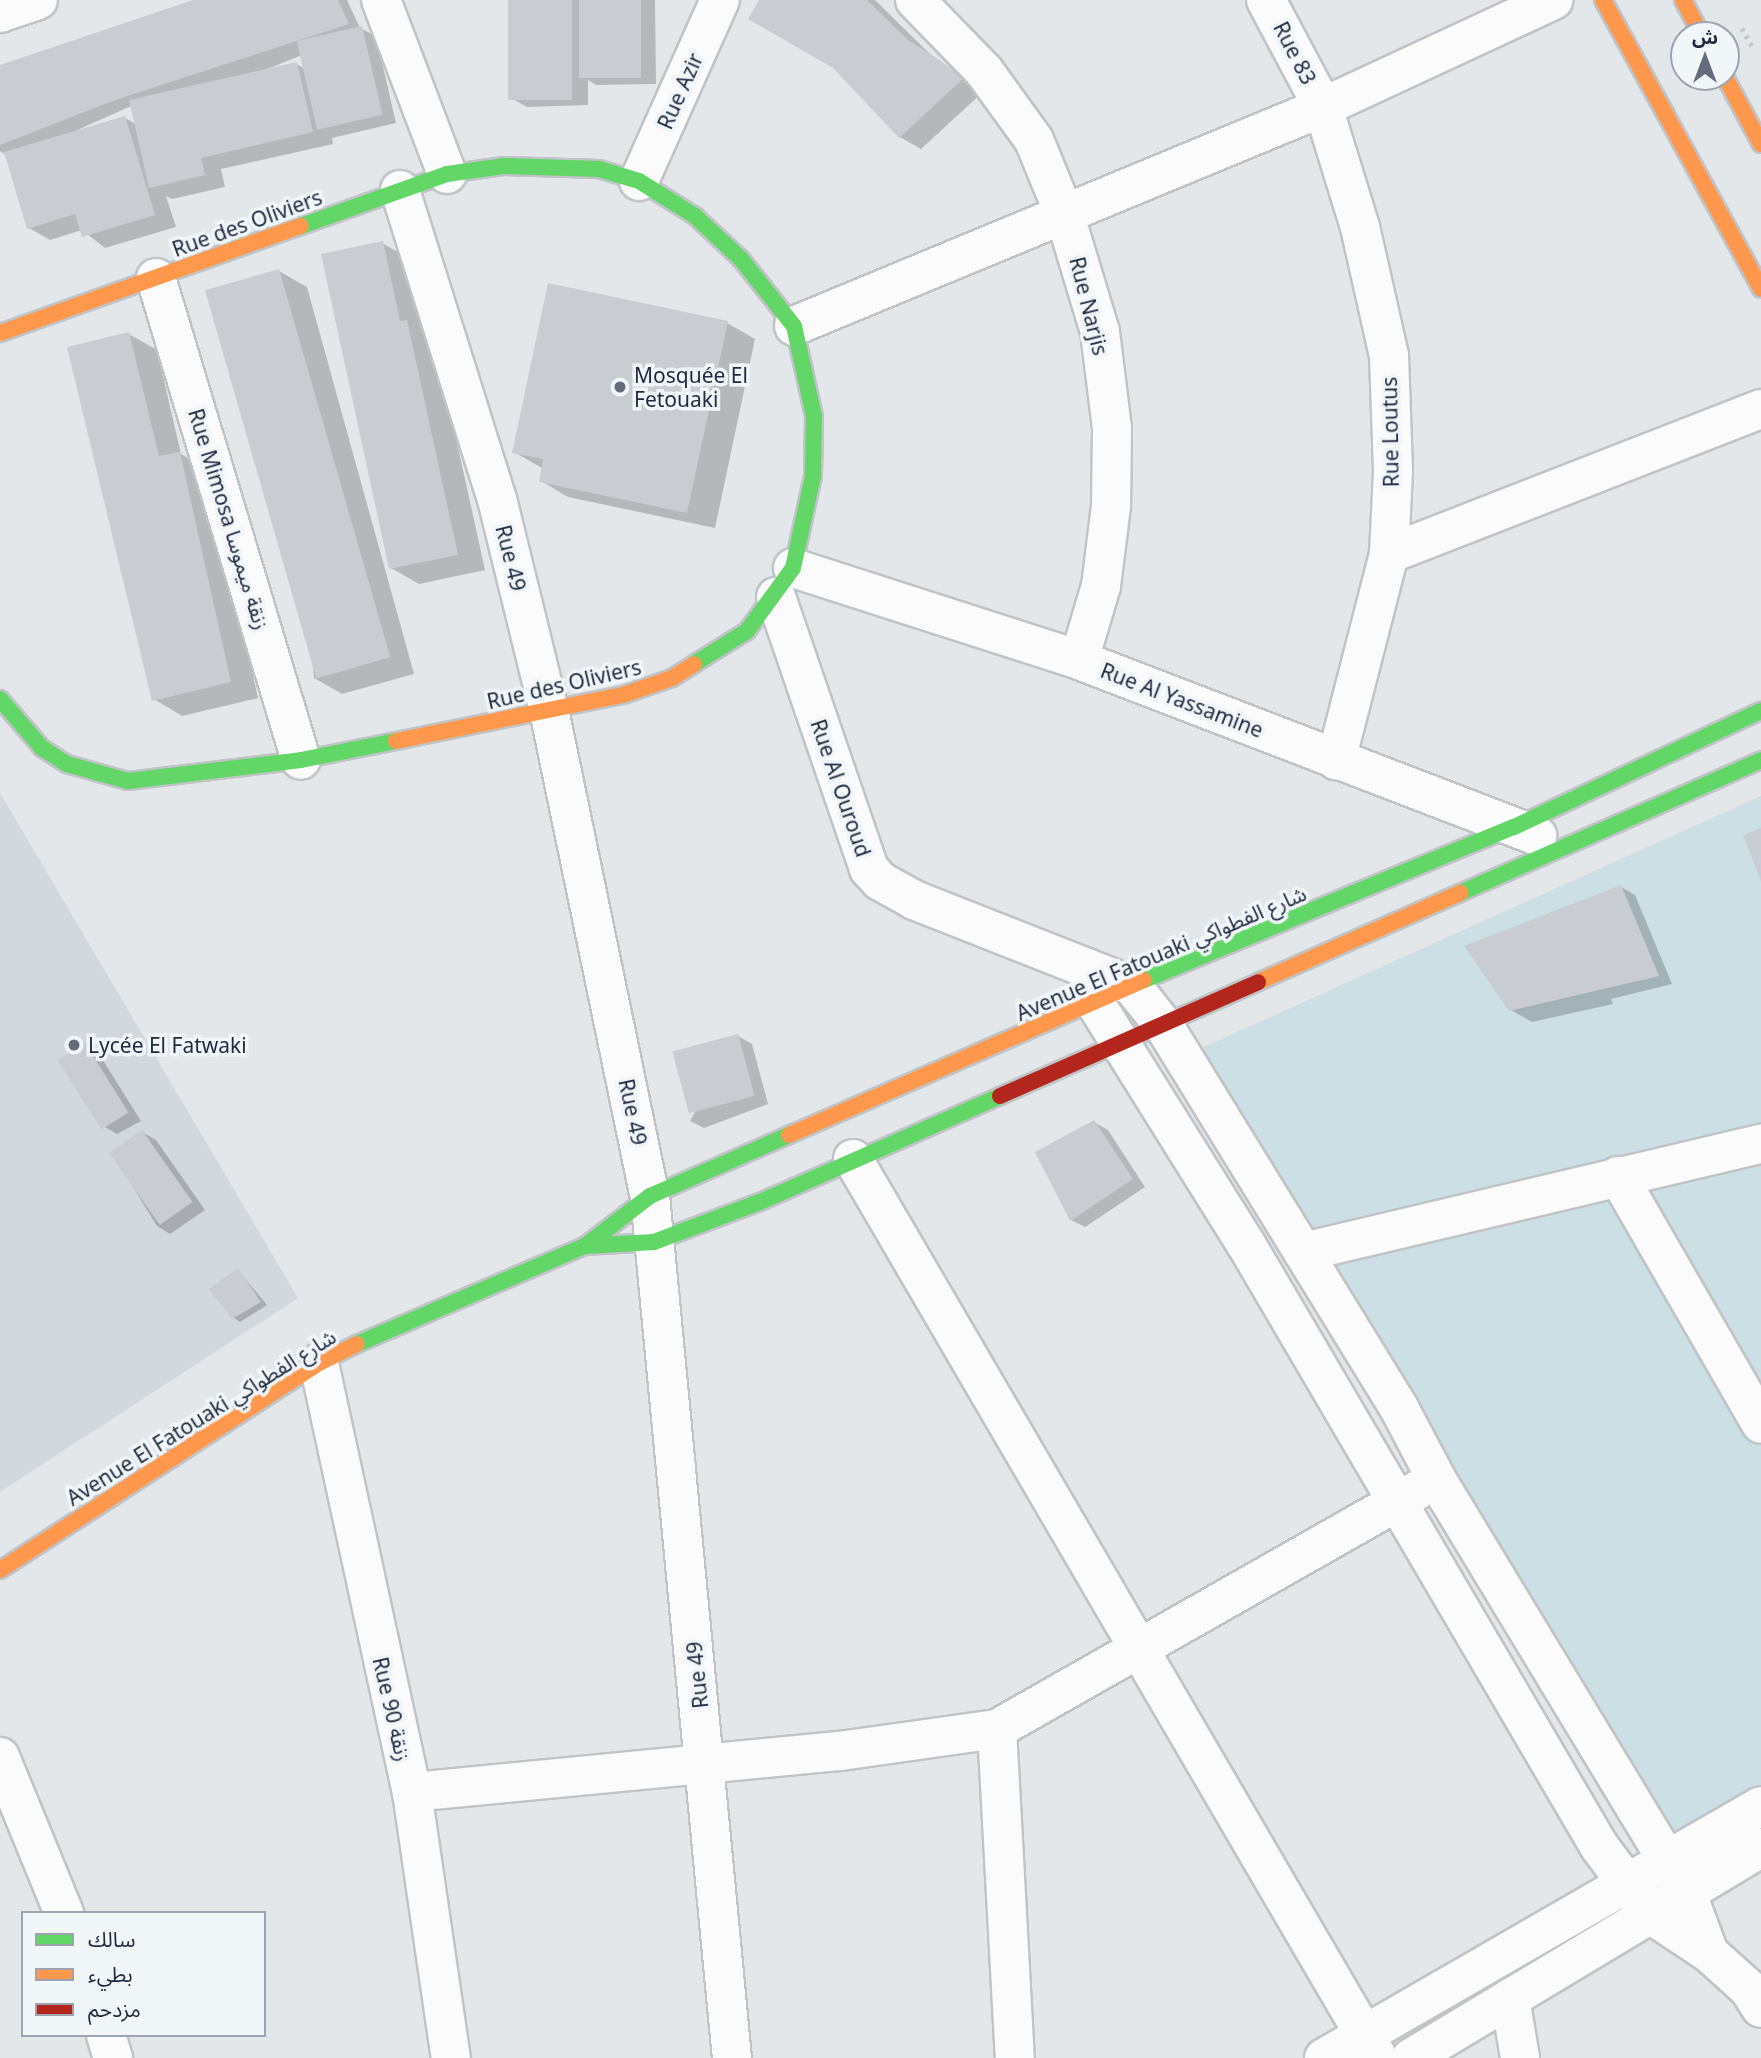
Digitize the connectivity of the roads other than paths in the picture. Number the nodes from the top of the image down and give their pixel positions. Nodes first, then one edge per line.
1 (38, 0) edge
2 (381, 0) edge
3 (720, 0) edge
4 (915, 0) edge
5 (1266, 0) edge
6 (1553, 0) edge
7 (1603, 0) edge
8 (1683, 0) edge
9 (0, 13) edge
10 (1694, 21) edge
11 (1733, 91) edge
12 (1323, 107) junction
13 (1761, 144) edge
14 (446, 174) junction
15 (639, 181) junction
16 (400, 190) junction
17 (1065, 216) junction
18 (156, 278) junction
19 (1761, 289) edge
20 (794, 326) junction
21 (0, 333) edge
22 (1761, 409) edge
23 (1388, 554) junction
24 (784, 582) junction
25 (1079, 660) junction
26 (0, 699) edge
27 (549, 710) junction
28 (1761, 711) edge
29 (301, 760) junction
30 (1336, 760) junction
31 (1761, 760) edge
32 (1514, 827) junction
33 (1565, 848) junction
34 (1090, 985) junction
35 (1132, 986) junction
36 (1164, 1026) junction
37 (1120, 1044) junction
38 (1761, 1144) edge
39 (853, 1160) junction
40 (1618, 1176) junction
41 (650, 1196) junction
42 (654, 1242) junction
43 (585, 1245) junction
44 (1303, 1252) junction
45 (318, 1363) junction
46 (1761, 1424) edge
47 (1437, 1480) junction
48 (1393, 1502) junction
49 (0, 1570) edge
50 (1136, 1651) junction
51 (997, 1729) junction
52 (0, 1757) edge
53 (706, 1762) junction
54 (412, 1792) junction
55 (1761, 1806) edge
56 (1761, 1848) edge
57 (1676, 1876) junction
58 (1626, 1884) junction
59 (63, 1911) edge
60 (1650, 1914) junction
61 (1709, 1953) junction
62 (1510, 1998) junction
63 (1761, 2008) edge
64 (107, 2037) edge
65 (1372, 2046) edge
66 (113, 2058) edge
67 (451, 2058) edge
68 (732, 2058) edge
69 (1015, 2058) edge
70 (1324, 2058) edge
71 (1411, 2058) edge
72 (1520, 2058) edge

1 - 9 street
2 - 14 street
3 - 15 street, Rue Azir
4 - 17 street, Rue Narjis
5 - 12 street, Rue 83
6 - 12 street
7 - 19 main road
8 - 10 main road
11 - 13 main road
12 - 17 street
12 - 23 street, Rue Loutus
14 - 15 main road, Rue des Oliviers
14 - 16 main road, Rue des Oliviers
15 - 20 main road, Rue des Oliviers
16 - 18 main road, Rue des Oliviers
16 - 27 street, Rue 49
17 - 20 street
17 - 25 street, Rue Narjis
18 - 21 main road, Rue des Oliviers
18 - 29 street, Rue Mimosa زنقة ميموسا
20 - 24 main road, Rue des Oliviers
22 - 23 street
23 - 30 street, Rue Loutus
24 - 25 street, Rue Al Yassamine
24 - 27 main road, Rue des Oliviers
24 - 34 street, Rue Al Ouroud
25 - 30 street, Rue Al Yassamine
26 - 29 main road, Rue des Oliviers
27 - 29 main road, Rue des Oliviers
27 - 41 street, Rue 49
28 - 32 main road, Avenue El Fatouaki شارع الفطواكي
30 - 32 street, Rue Al Yassamine
31 - 33 main road, Avenue El Fatouaki شارع الفطواكي
32 - 33 street, Rue Al Yassamine
32 - 35 main road, Avenue El Fatouaki شارع الفطواكي
33 - 36 main road, Avenue El Fatouaki شارع الفطواكي
34 - 35 street, Rue Al Ouroud
34 - 37 street
34 - 41 main road, Avenue El Fatouaki شارع الفطواكي
35 - 36 street
36 - 37 main road, Avenue El Fatouaki شارع الفطواكي
36 - 44 street
37 - 39 main road, Avenue El Fatouaki شارع الفطواكي
37 - 48 street
38 - 40 street
39 - 42 main road, Avenue El Fatouaki شارع الفطواكي
39 - 50 street
40 - 44 street
40 - 46 street
41 - 42 street, Rue 49
41 - 43 main road, Avenue El Fatouaki شارع الفطواكي
42 - 43 main road, Avenue El Fatouaki شارع الفطواكي
42 - 53 street, Rue 49
43 - 45 main road, Avenue El Fatouaki شارع الفطواكي
44 - 47 street
45 - 49 main road, Avenue El Fatouaki شارع الفطواكي
45 - 54 street, Rue 90 زنقة
47 - 48 street
47 - 57 street
48 - 50 street
48 - 58 street
50 - 51 street
50 - 65 street
51 - 53 street
51 - 69 street
52 - 59 street
53 - 54 street
53 - 68 street, Rue 49
54 - 67 street, Rue 90 زنقة
55 - 57 street
56 - 57 street
57 - 58 street
57 - 60 street
57 - 61 street
58 - 60 street
58 - 65 street
60 - 61 street
60 - 62 street
61 - 63 street
62 - 71 street
62 - 72 street
64 - 66 street
65 - 70 street

